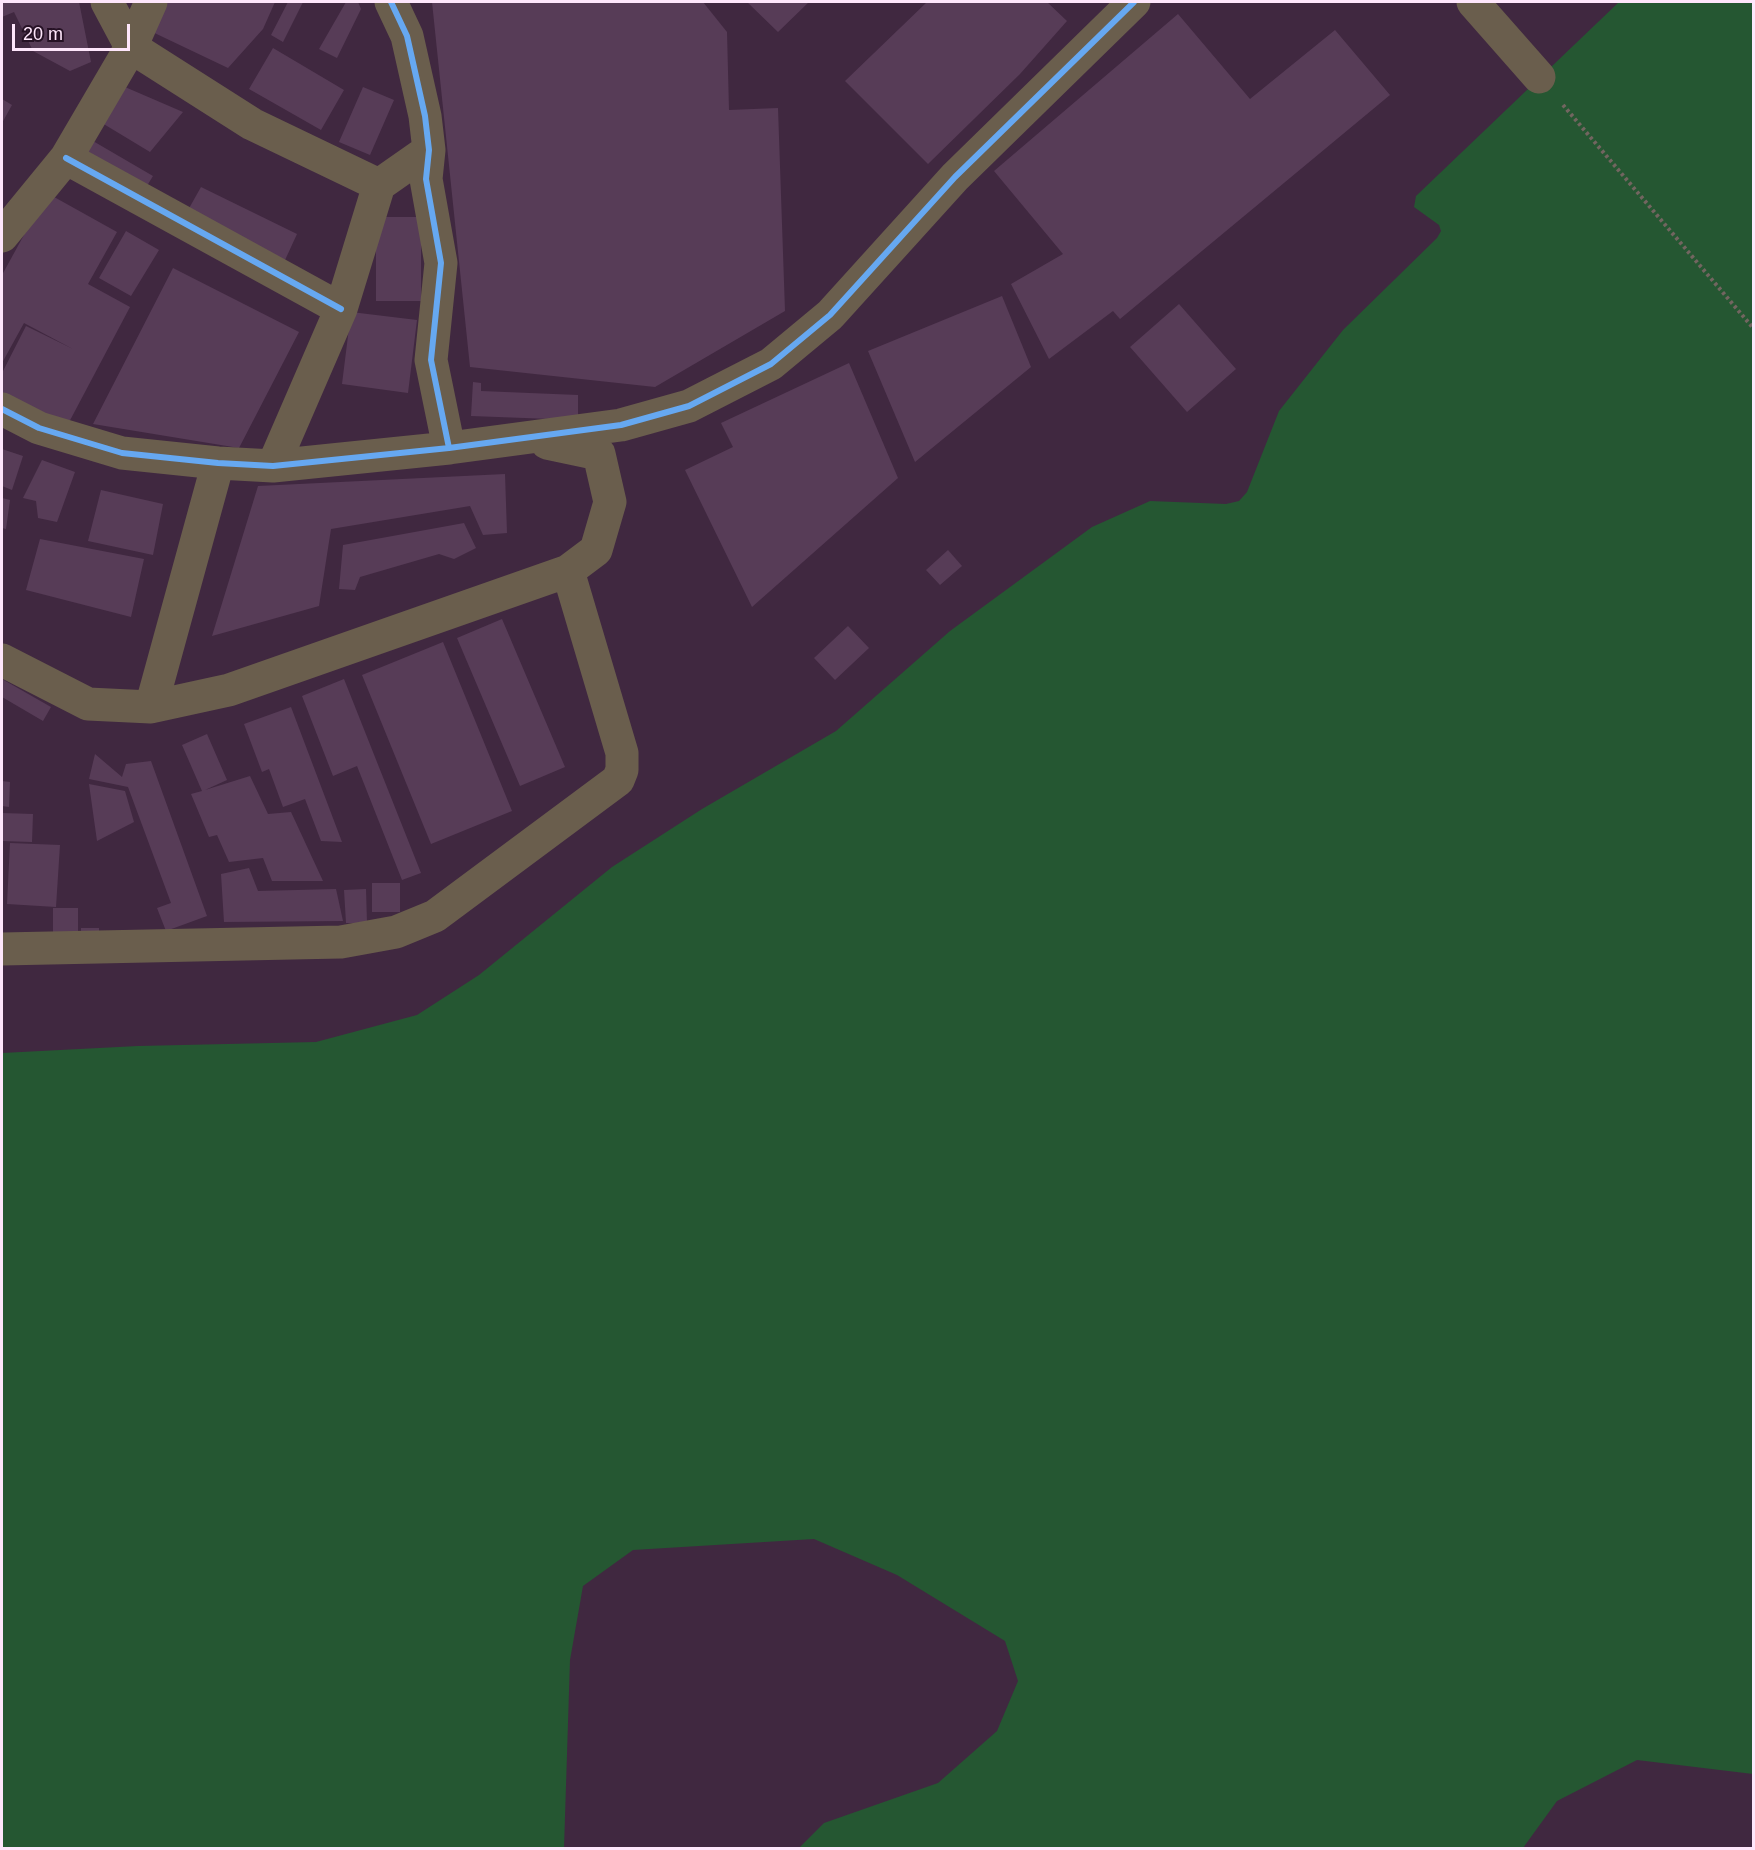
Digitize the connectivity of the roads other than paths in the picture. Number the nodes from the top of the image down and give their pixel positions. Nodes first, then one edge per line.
1 (107, 2) edge
2 (151, 2) edge
3 (391, 2) edge
4 (1134, 2) edge
5 (1473, 2) edge
6 (131, 47) junction
7 (1539, 77) road end
8 (429, 150) junction
9 (66, 158) junction
10 (380, 185) junction
11 (2, 234) edge
12 (341, 309) junction
13 (2, 409) edge
14 (522, 438) junction
15 (449, 448) junction
16 (218, 463) junction
17 (273, 466) junction
18 (568, 571) junction
19 (2, 660) edge
20 (151, 707) junction
21 (2, 949) edge

1 - 6 street
2 - 6 street
3 - 8 street
4 - 14 street
5 - 7 street
6 - 9 street
6 - 10 street
8 - 10 street
8 - 15 street
9 - 11 street
9 - 12 street
10 - 12 street
12 - 17 street
13 - 16 street
14 - 15 street
14 - 18 street
15 - 17 street
16 - 17 street
16 - 20 street
18 - 20 street
18 - 21 street
19 - 20 street

